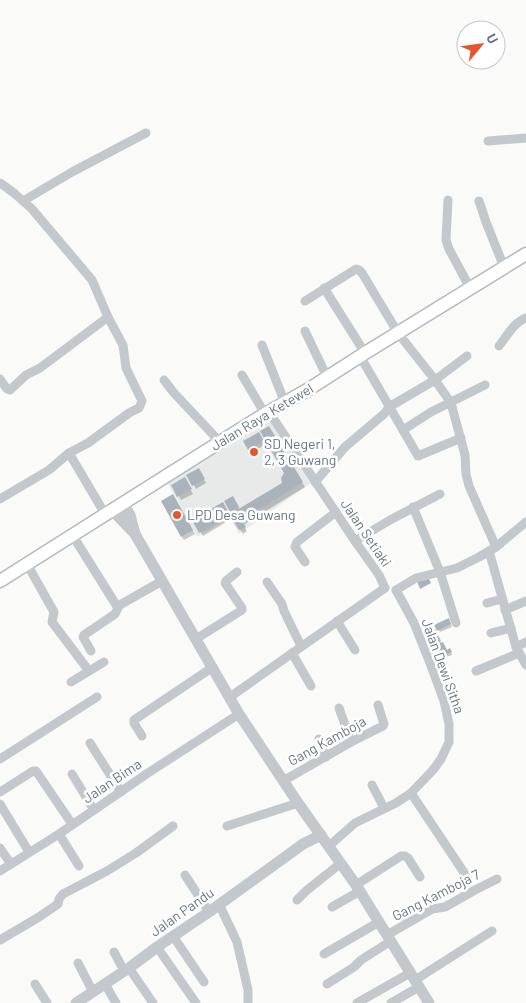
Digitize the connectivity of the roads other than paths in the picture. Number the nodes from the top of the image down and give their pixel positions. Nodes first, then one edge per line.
1 (146, 132) dead end
2 (526, 138) edge
3 (488, 141) dead end
4 (0, 183) edge
5 (448, 200) dead end
6 (23, 201) junction
7 (479, 201) dead end
8 (526, 254) edge
9 (504, 267) junction
10 (324, 288) junction
11 (470, 288) junction
12 (305, 300) dead end
13 (108, 316) junction
14 (526, 318) edge
15 (305, 331) dead end
16 (398, 333) junction
17 (262, 345) dead end
18 (499, 346) dead end
19 (362, 355) junction
20 (467, 356) dead end
21 (242, 375) dead end
22 (327, 377) junction
23 (0, 379) edge
24 (164, 380) dead end
25 (435, 380) junction
26 (485, 385) dead end
27 (451, 403) junction
28 (285, 404) junction
29 (389, 407) junction
30 (267, 413) junction
31 (403, 430) junction
32 (461, 438) junction
33 (220, 442) junction
34 (69, 453) junction
35 (315, 482) junction
36 (440, 494) dead end
37 (0, 499) edge
38 (413, 507) junction
39 (114, 509) junction
40 (336, 512) junction
41 (526, 522) edge
42 (73, 536) junction
43 (355, 541) junction
44 (492, 549) junction
45 (305, 562) dead end
46 (27, 564) junction
47 (237, 572) dead end
48 (440, 572) junction
49 (1, 578) edge
50 (162, 581) junction
51 (267, 582) dead end
52 (384, 588) junction
53 (396, 590) junction
54 (502, 599) junction
55 (526, 601) edge
56 (487, 603) dead end
57 (118, 606) junction
58 (505, 610) junction
59 (337, 621) junction
60 (456, 623) dead end
61 (511, 628) junction
62 (491, 633) dead end
63 (196, 639) junction
64 (526, 642) edge
65 (301, 646) junction
66 (355, 650) dead end
67 (518, 650) junction
68 (91, 651) dead end
69 (292, 653) junction
70 (104, 662) dead end
71 (526, 665) edge
72 (212, 667) junction
73 (89, 671) junction
74 (476, 671) dead end
75 (71, 682) dead end
76 (311, 686) dead end
77 (96, 697) dead end
78 (230, 697) junction
79 (378, 705) dead end
80 (340, 708) dead end
81 (239, 714) junction
82 (142, 736) dead end
83 (318, 739) dead end
84 (351, 742) junction
85 (90, 743) dead end
86 (326, 757) junction
87 (0, 759) edge
88 (72, 774) dead end
89 (283, 781) junction
90 (372, 784) dead end
91 (0, 792) edge
92 (121, 792) junction
93 (411, 793) junction
94 (298, 803) junction
95 (0, 804) edge
96 (384, 808) junction
97 (94, 810) junction
98 (72, 824) junction
99 (313, 825) junction
100 (173, 826) dead end
101 (227, 826) dead end
102 (58, 834) junction
103 (321, 835) junction
104 (303, 844) junction
105 (329, 846) junction
106 (0, 848) edge
107 (29, 852) junction
108 (341, 863) junction
109 (10, 864) junction
110 (79, 866) dead end
111 (0, 870) edge
112 (185, 875) dead end
113 (420, 877) dead end
114 (467, 878) dead end
115 (497, 879) dead end
116 (358, 888) junction
117 (297, 900) dead end
118 (219, 904) junction
119 (332, 907) dead end
120 (209, 912) junction
121 (379, 922) junction
122 (492, 931) dead end
123 (173, 936) junction
124 (389, 938) junction
125 (0, 940) edge
126 (157, 947) junction
127 (114, 952) dead end
128 (324, 954) dead end
129 (78, 964) dead end
130 (125, 966) junction
131 (415, 980) junction
132 (204, 982) dead end
133 (35, 984) dead end
134 (105, 984) junction
135 (327, 984) dead end
136 (93, 992) junction
137 (79, 1002) edge
138 (47, 1003) edge
139 (116, 1003) edge
140 (153, 1003) edge
141 (196, 1003) edge
142 (248, 1003) edge
143 (357, 1003) edge
144 (391, 1003) edge
145 (429, 1003) edge

1 - 6 street
2 - 3 street
4 - 6 street
5 - 11 street
6 - 13 street
7 - 9 street
8 - 9 main road, Jalan Raya Ketewel
9 - 11 main road, Jalan Raya Ketewel
10 - 12 street
10 - 16 street
10 - 19 street
11 - 16 main road, Jalan Raya Ketewel
13 - 23 street
13 - 34 street
14 - 18 street
15 - 22 street
16 - 19 main road, Jalan Raya Ketewel
16 - 25 street
17 - 28 street
19 - 22 main road, Jalan Raya Ketewel
19 - 29 street
20 - 25 street
21 - 30 street, Jalan Setiaki
22 - 28 main road, Jalan Raya Ketewel
24 - 33 street
25 - 27 street
25 - 29 street
26 - 27 street
27 - 31 street
27 - 32 street
28 - 30 main road, Jalan Raya Ketewel
29 - 31 street
29 - 35 street
30 - 33 main road, Jalan Raya Ketewel
30 - 35 street, Jalan Setiaki
31 - 32 street
32 - 44 street
33 - 39 main road, Jalan Raya Ketewel
34 - 37 street
34 - 39 street
35 - 40 street, Jalan Setiaki
36 - 38 street
38 - 43 street
38 - 48 street
39 - 42 main road, Jalan Raya Ketewel
39 - 50 street
40 - 43 street, Jalan Setiaki
40 - 45 street
41 - 44 street
42 - 46 main road, Jalan Raya Ketewel
42 - 57 street
43 - 52 street, Jalan Setiaki
44 - 48 street
44 - 54 street
46 - 49 main road, Jalan Raya Ketewel
46 - 73 street
47 - 63 street
48 - 53 street
48 - 60 street
50 - 57 street
50 - 63 street
51 - 65 street
52 - 53 street
52 - 59 street, Jalan Setiaki
53 - 93 street, Jalan Dewi Sitha
54 - 56 street
54 - 58 street
55 - 58 street
57 - 68 street
58 - 61 street
59 - 65 street, Jalan Setiaki
59 - 66 street
61 - 62 street
61 - 67 street
63 - 72 street
64 - 67 street
65 - 69 street, Jalan Setiaki
67 - 71 street
67 - 74 street
69 - 76 street
69 - 78 street, Jalan Setiaki
70 - 73 street
72 - 78 street
72 - 82 street
73 - 75 street
77 - 87 street
78 - 81 street
79 - 84 street, Gang Kamboja
80 - 84 street
81 - 89 street
81 - 92 street, Jalan Bima
83 - 86 street
84 - 86 street, Gang Kamboja
85 - 92 street
86 - 89 street, Gang Kamboja
88 - 97 street
89 - 94 street
90 - 96 street
91 - 98 street
92 - 97 street, Jalan Bima
93 - 96 street, Jalan Dewi Sitha
93 - 114 street
94 - 99 street
94 - 101 street
95 - 107 street
96 - 105 street, Jalan Dewi Sitha
97 - 98 street, Jalan Bima
98 - 102 street, Jalan Bima
99 - 103 street
99 - 104 street, Jalan Pandu
100 - 125 street
102 - 107 street, Jalan Bima
102 - 110 street
103 - 104 street, Jalan Pandu
103 - 105 street
104 - 118 street, Jalan Pandu
105 - 108 street
106 - 109 street
107 - 109 street, Jalan Bima
108 - 116 street
108 - 117 street
109 - 111 street, Jalan Bima
112 - 120 street
113 - 116 street
115 - 124 street, Gang Kamboja 7
116 - 119 street
116 - 121 street
118 - 120 street, Jalan Pandu
118 - 142 street
120 - 123 street, Jalan Pandu
121 - 124 street
121 - 128 street
122 - 131 street
123 - 126 street, Jalan Pandu
123 - 132 street
124 - 131 street
124 - 135 street, Gang Kamboja 7
126 - 130 street, Jalan Pandu
126 - 141 street
127 - 130 street
129 - 136 street
130 - 134 street, Jalan Pandu
130 - 140 street
131 - 143 street
131 - 144 street
131 - 145 street
133 - 138 street
134 - 136 street, Jalan Pandu
134 - 139 street
136 - 137 street, Jalan Pandu

